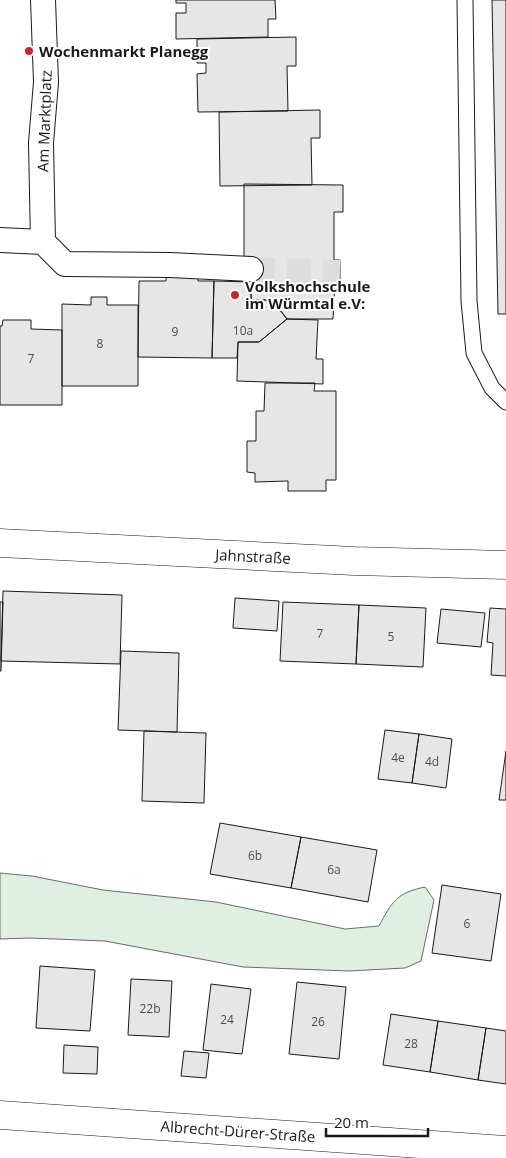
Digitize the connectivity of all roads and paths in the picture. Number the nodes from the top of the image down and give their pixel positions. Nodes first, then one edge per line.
1 (43, 0) edge
2 (464, 0) edge
3 (0, 240) edge
4 (44, 242) junction
5 (251, 269) tunnel mouth
6 (506, 402) edge
7 (0, 543) edge
8 (506, 565) edge
9 (0, 1115) edge
10 (506, 1150) edge

1 - 4 street, Am Marktplatz
2 - 6 lane
3 - 4 street
4 - 5 street
7 - 8 street, Jahnstraße
9 - 10 street, Albrecht-Dürer-Straße

